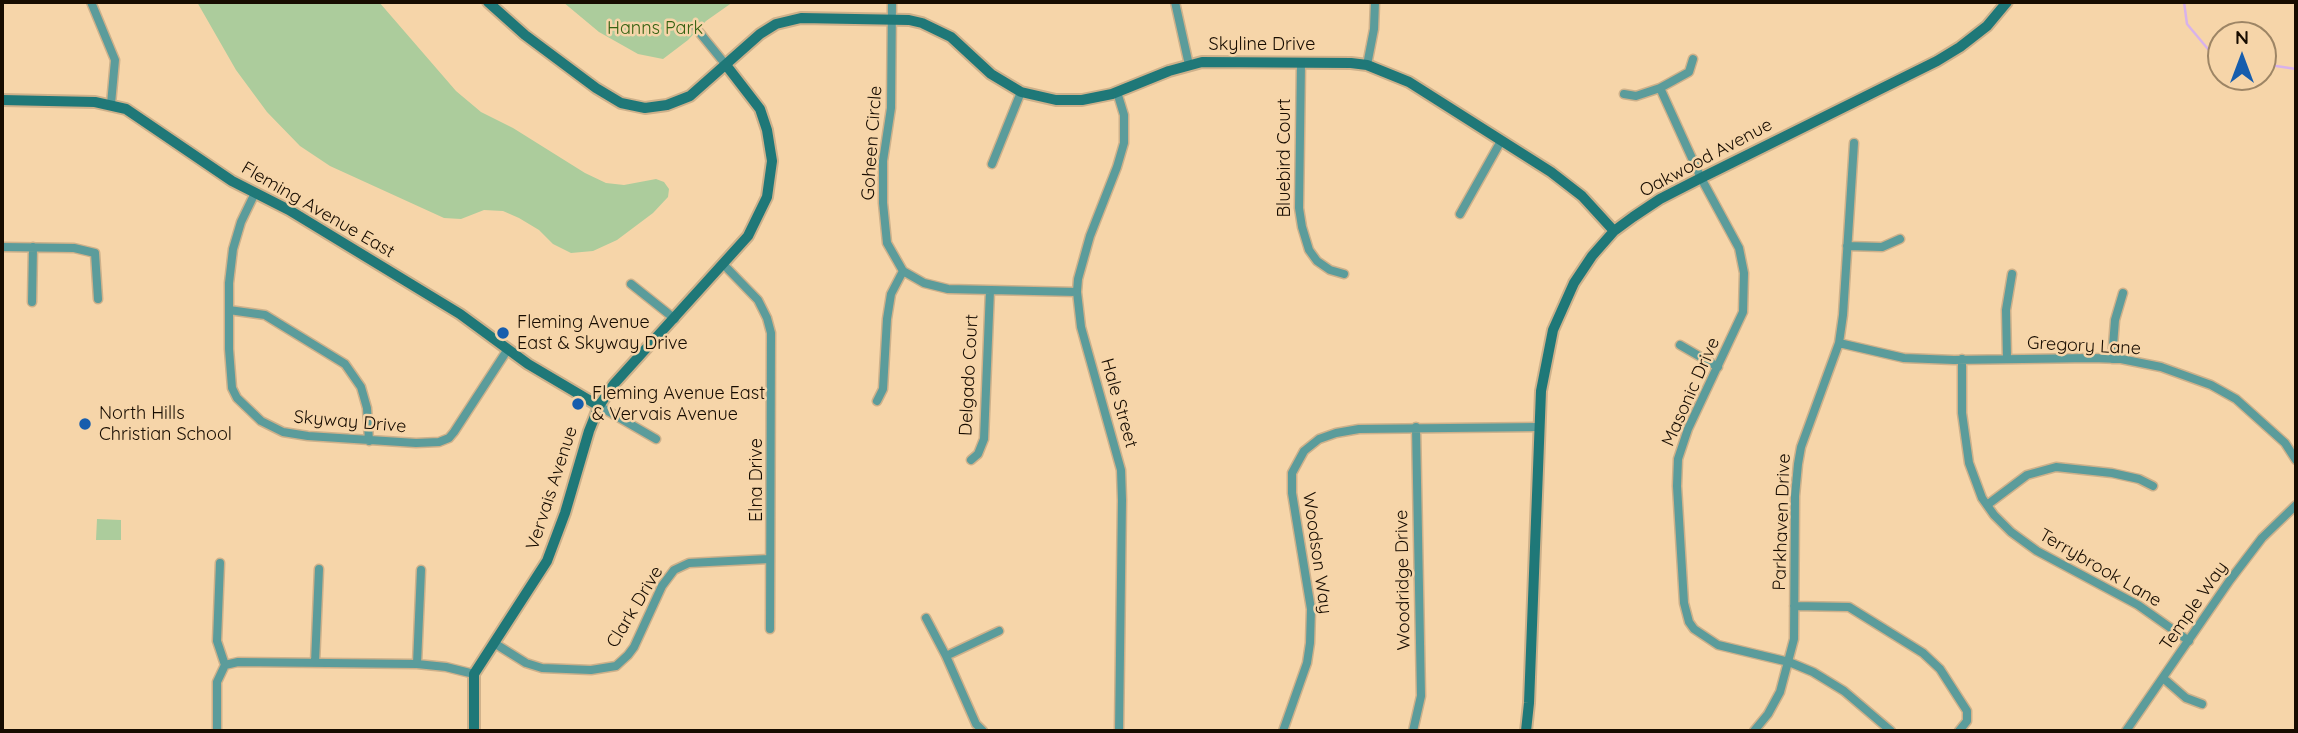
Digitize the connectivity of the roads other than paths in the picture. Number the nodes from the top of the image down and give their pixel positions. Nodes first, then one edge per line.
1 (91, 2) edge
2 (488, 2) edge
3 (892, 2) edge
4 (1175, 2) edge
5 (1375, 2) edge
6 (2007, 2) edge
7 (892, 19) junction
8 (695, 27) dead end
9 (1693, 59) dead end
10 (1301, 63) junction
11 (726, 65) junction
12 (1189, 65) junction
13 (1367, 65) junction
14 (1660, 88) junction
15 (1021, 92) junction
16 (1117, 92) junction
17 (1624, 94) dead end
18 (2, 100) edge
19 (110, 104) junction
20 (1501, 141) junction
21 (1854, 143) dead end
22 (992, 164) dead end
23 (1700, 178) junction
24 (255, 193) junction
25 (1460, 214) dead end
26 (1614, 231) junction
27 (1900, 239) dead end
28 (1847, 246) junction
29 (2, 247) edge
30 (33, 247) junction
31 (723, 264) junction
32 (903, 271) junction
33 (1345, 274) dead end
34 (2012, 274) dead end
35 (631, 284) dead end
36 (990, 290) junction
37 (1077, 292) junction
38 (2123, 293) dead end
39 (98, 299) dead end
40 (32, 302) dead end
41 (229, 310) junction
42 (675, 319) junction
43 (1839, 342) junction
44 (1681, 345) dead end
45 (508, 349) junction
46 (2007, 358) junction
47 (1962, 359) junction
48 (2112, 359) junction
49 (1718, 367) junction
50 (877, 401) dead end
51 (599, 406) junction
52 (1416, 427) junction
53 (1539, 427) junction
54 (656, 439) dead end
55 (369, 441) junction
56 (971, 460) dead end
57 (2296, 460) edge
58 (2153, 486) dead end
59 (1987, 505) junction
60 (2296, 505) edge
61 (769, 559) junction
62 (220, 563) dead end
63 (319, 569) dead end
64 (421, 570) dead end
65 (1794, 606) junction
66 (926, 618) dead end
67 (770, 628) dead end
68 (999, 631) dead end
69 (2189, 641) junction
70 (494, 643) junction
71 (946, 656) junction
72 (1789, 662) junction
73 (316, 663) junction
74 (417, 664) junction
75 (225, 666) junction
76 (474, 674) junction
77 (2163, 678) junction
78 (2202, 704) dead end
79 (217, 731) edge
80 (474, 731) edge
81 (983, 731) edge
82 (1119, 731) edge
83 (1283, 731) edge
84 (1413, 731) edge
85 (1526, 731) edge
86 (1754, 731) edge
87 (1891, 731) edge
88 (1959, 731) edge
89 (2126, 731) edge

1 - 19 street
2 - 11 street, Skyline Drive
3 - 7 street, Goheen Circle
4 - 12 street
5 - 13 street
6 - 23 street, Oakwood Avenue
7 - 11 street, Skyline Drive
7 - 15 street, Skyline Drive
7 - 32 street, Goheen Circle
8 - 11 street, Vervais Avenue
9 - 14 street
10 - 12 street, Skyline Drive
10 - 13 street, Skyline Drive
10 - 33 street, Bluebird Court
11 - 31 street, Vervais Avenue
12 - 16 street, Skyline Drive
13 - 20 street, Skyline Drive
14 - 17 street
14 - 23 street, Masonic Drive
15 - 16 street, Skyline Drive
15 - 22 street
16 - 37 street, Hale Street
18 - 19 street, Fleming Avenue East
19 - 24 street, Fleming Avenue East
20 - 25 street
20 - 26 street, Skyline Drive
21 - 28 street, Parkhaven Drive
23 - 26 street, Oakwood Avenue
23 - 49 street, Masonic Drive
24 - 41 street, Skyway Drive
24 - 45 street, Fleming Avenue East
26 - 53 street, Oakwood Avenue
27 - 28 street
28 - 43 street, Parkhaven Drive
29 - 30 street
30 - 39 street
30 - 40 street
31 - 42 street, Vervais Avenue
31 - 61 street, Elna Drive
32 - 36 street
32 - 50 street
34 - 46 street
35 - 42 street
36 - 37 street
36 - 56 street, Delgado Court
37 - 82 street, Hale Street
38 - 48 street
41 - 55 street
41 - 55 street, Skyway Drive
42 - 51 street, Vervais Avenue
43 - 47 street, Gregory Lane
43 - 65 street, Parkhaven Drive
44 - 49 street
45 - 51 street, Fleming Avenue East
45 - 55 street, Skyway Drive
46 - 47 street, Gregory Lane
46 - 48 street, Gregory Lane
47 - 59 street, Terrybrook Lane
48 - 57 street, Gregory Lane
49 - 72 street, Masonic Drive
51 - 54 street
51 - 70 street, Vervais Avenue
52 - 53 street, Woodson Way
52 - 83 street, Woodson Way
52 - 84 street, Woodridge Drive
53 - 85 street, Oakwood Avenue
58 - 59 street
59 - 69 street, Terrybrook Lane
60 - 69 street, Temple Way
61 - 67 street, Elna Drive
61 - 70 street, Clark Drive
62 - 75 street
63 - 73 street
64 - 74 street
65 - 72 street, Parkhaven Drive
65 - 88 street
66 - 71 street
68 - 71 street
69 - 77 street, Temple Way
70 - 76 street, Vervais Avenue
71 - 81 street
72 - 86 street, Parkhaven Drive
72 - 87 street, Masonic Drive
73 - 74 street
73 - 75 street
74 - 76 street
75 - 79 street
76 - 80 street
77 - 78 street
77 - 89 street, Temple Way

